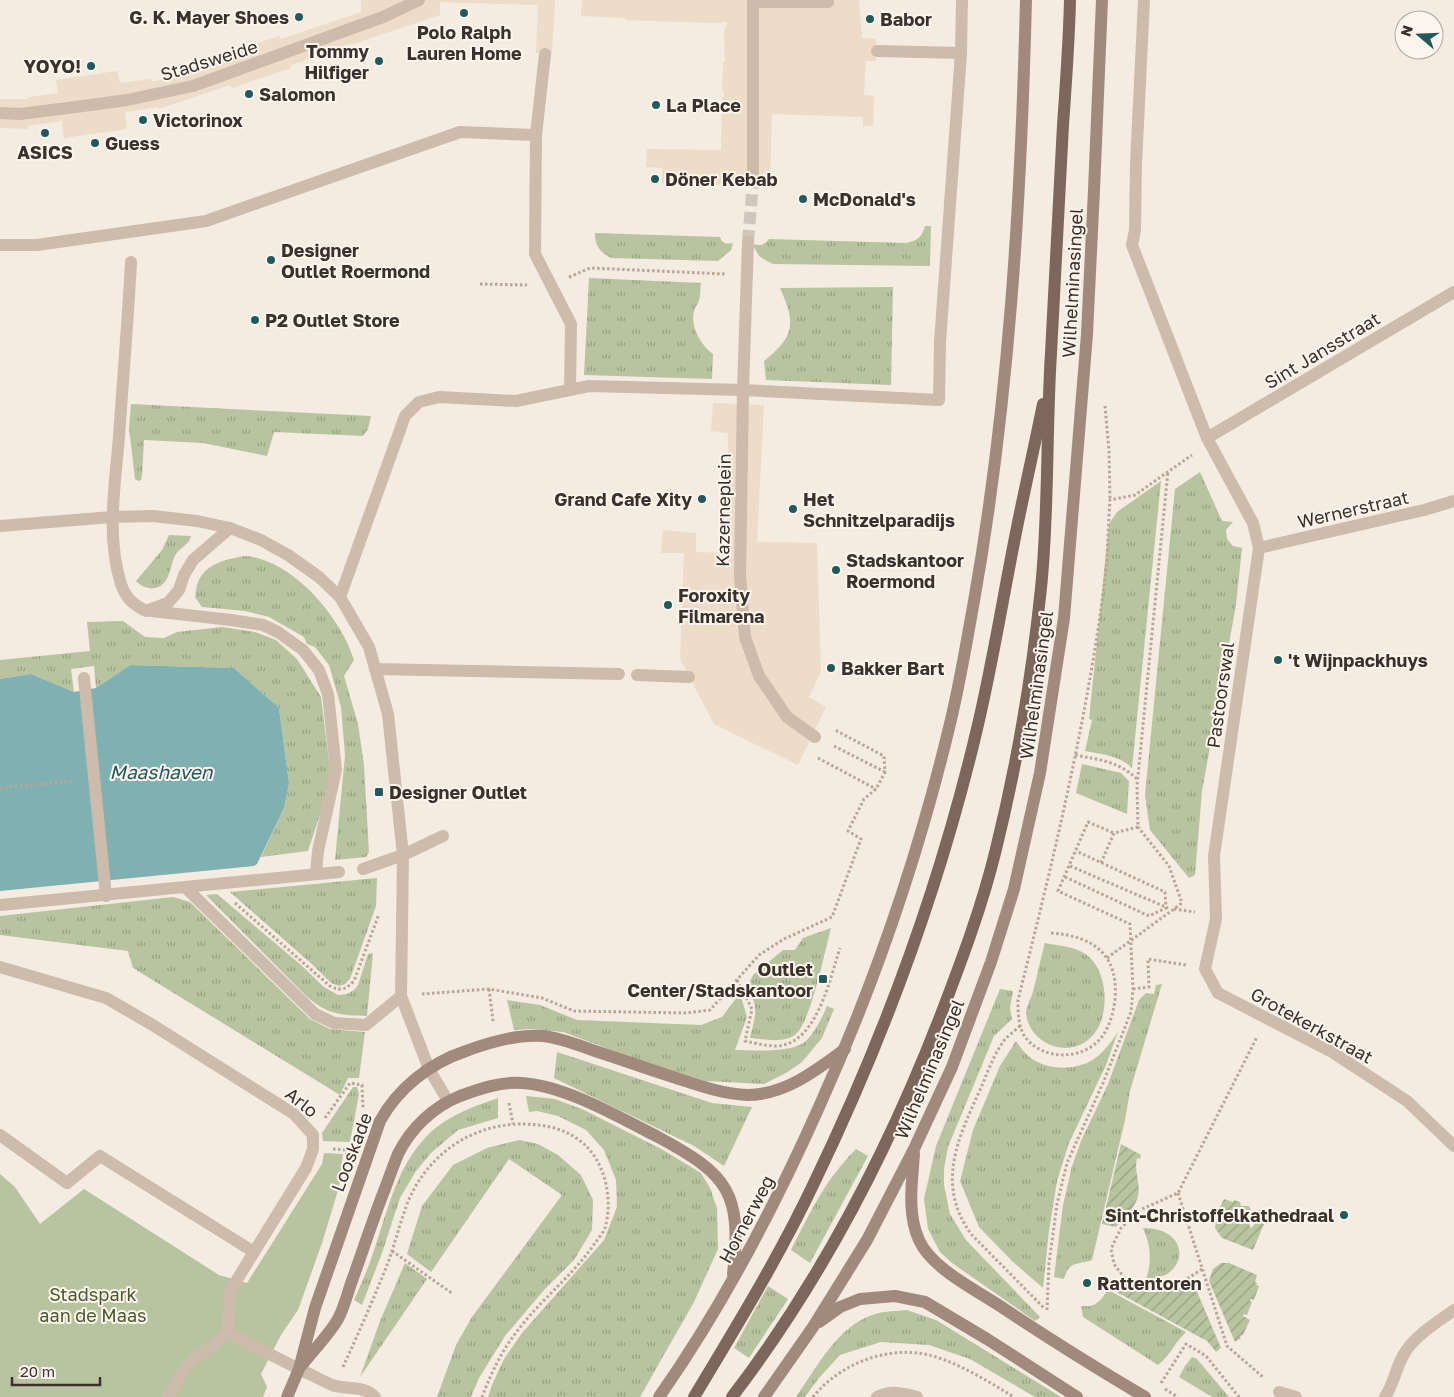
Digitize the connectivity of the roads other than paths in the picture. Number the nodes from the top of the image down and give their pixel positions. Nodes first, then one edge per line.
1 (419, 0) edge
2 (828, 0) edge
3 (962, 0) edge
4 (1026, 0) edge
5 (1070, 0) edge
6 (1102, 0) edge
7 (1144, 0) edge
8 (751, 1) edge
9 (877, 51) dead end
10 (960, 53) junction
11 (545, 54) dead end
12 (0, 113) edge
13 (536, 135) junction
14 (753, 181) tunnel mouth
15 (748, 242) tunnel mouth
16 (0, 245) edge
17 (131, 262) dead end
18 (1454, 292) edge
19 (1049, 377) junction
20 (570, 390) junction
21 (743, 390) junction
22 (1207, 438) junction
23 (1454, 501) edge
24 (112, 517) junction
25 (0, 526) edge
26 (230, 528) junction
27 (1259, 548) junction
28 (340, 597) junction
29 (146, 611) junction
30 (375, 669) junction
31 (619, 674) dead end
32 (637, 675) dead end
33 (690, 677) dead end
34 (84, 678) dead end
35 (815, 736) road end
36 (443, 836) dead end
37 (403, 855) junction
38 (363, 869) dead end
39 (339, 872) dead end
40 (316, 874) junction
41 (186, 888) junction
42 (105, 890) junction
43 (0, 906) edge
44 (0, 966) edge
45 (1205, 968) joint
46 (401, 996) junction
47 (846, 1048) junction
48 (429, 1069) junction
49 (448, 1101) junction
50 (0, 1135) edge
51 (1454, 1146) edge
52 (914, 1149) junction
53 (254, 1252) junction
54 (733, 1282) junction
55 (1454, 1310) edge
56 (813, 1327) junction
57 (228, 1334) junction
58 (299, 1369) junction
59 (334, 1386) junction
60 (1279, 1392) road end
61 (168, 1397) edge
62 (287, 1397) edge
63 (344, 1397) edge
64 (375, 1397) edge
65 (659, 1397) edge
66 (694, 1397) edge
67 (732, 1397) edge
68 (764, 1397) edge
69 (877, 1397) edge
70 (917, 1397) edge
71 (1077, 1397) edge
72 (1145, 1397) edge
73 (1296, 1397) edge
74 (1385, 1397) edge

1 - 12 street, Stadsweide
2 - 8 street
3 - 10 street
4 - 47 main road
5 - 19 main road, Wilhelminasingel
6 - 52 main road, Wilhelminasingel
7 - 22 street
8 - 14 street
9 - 10 street
10 - 21 street
11 - 13 street
13 - 16 street
13 - 20 street
15 - 21 street, Kazerneplein
17 - 24 street
18 - 22 street, Sint Jansstraat
19 - 66 main road, Wilhelminasingel
19 - 67 main road, Wilhelminasingel
20 - 21 street
20 - 28 street
21 - 35 street, Kazerneplein
22 - 27 street, Pastoorswal
23 - 27 street, Wernerstraat
24 - 25 street
24 - 26 street
24 - 29 street
26 - 28 street
26 - 29 street
27 - 45 street, Pastoorswal
28 - 30 street
29 - 40 street
30 - 31 street
30 - 37 street
32 - 33 street
34 - 42 street
36 - 37 street
37 - 38 street
37 - 46 street
39 - 40 street
40 - 41 street
41 - 42 street
41 - 46 street
42 - 43 street
44 - 53 street, Arlo
45 - 51 street, Grotekerkstraat
46 - 48 street
47 - 48 main road, Looskade
47 - 54 main road, Hornerweg
48 - 49 street
48 - 58 main road, Looskade
49 - 54 main road, Looskade
49 - 58 main road, Looskade
50 - 53 street
52 - 56 main road, Wilhelminasingel
52 - 72 main road
53 - 57 street, Arlo
54 - 65 main road, Hornerweg
55 - 74 street
56 - 68 main road
56 - 71 main road
57 - 58 street
57 - 61 street
58 - 59 street
58 - 62 main road, Looskade
59 - 63 street
59 - 64 street
60 - 73 street
69 - 70 street

